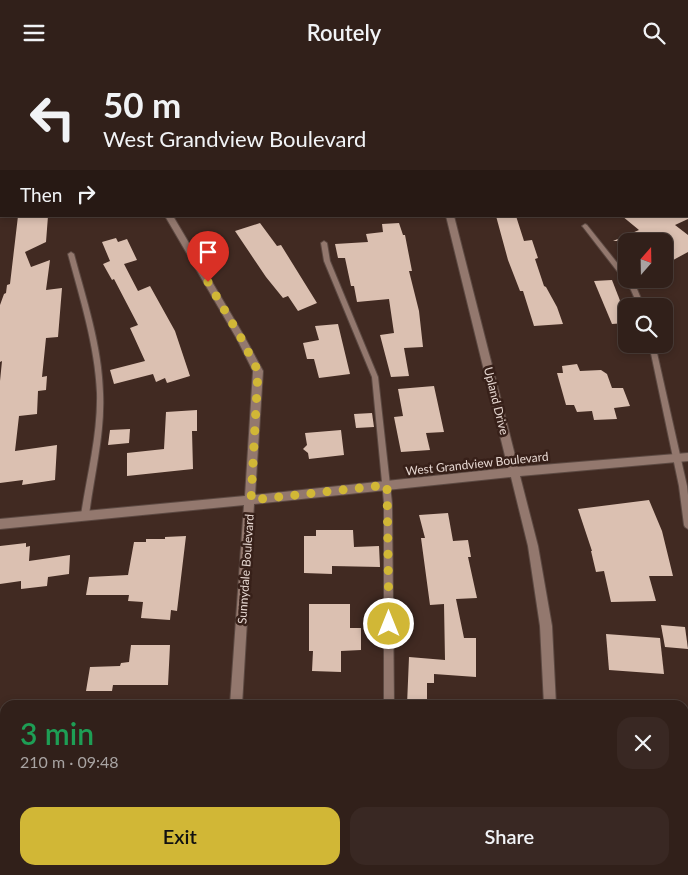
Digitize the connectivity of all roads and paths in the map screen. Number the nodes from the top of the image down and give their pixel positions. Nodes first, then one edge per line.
1 (170, 217) edge
2 (450, 217) edge
3 (585, 226) dead end
4 (324, 243) dead end
5 (71, 254) dead end
6 (618, 269) edge
7 (654, 353) edge
8 (688, 457) edge
9 (677, 458) junction
10 (514, 472) junction
11 (387, 485) junction
12 (251, 500) junction
13 (85, 515) junction
14 (0, 523) edge
15 (688, 525) edge
16 (236, 700) edge
17 (389, 700) edge
18 (550, 700) edge

1 - 12 street, Sunnydale Boulevard
2 - 10 street, Upland Drive
3 - 6 lane
4 - 11 lane
5 - 13 lane
7 - 9 lane
8 - 9 street, West Grandview Boulevard
9 - 10 street, West Grandview Boulevard
9 - 15 lane
10 - 11 street, West Grandview Boulevard
10 - 18 street, Upland Drive
11 - 12 street, West Grandview Boulevard
11 - 17 lane
12 - 13 street, West Grandview Boulevard
12 - 16 street, Sunnydale Boulevard
13 - 14 street, West Grandview Boulevard

